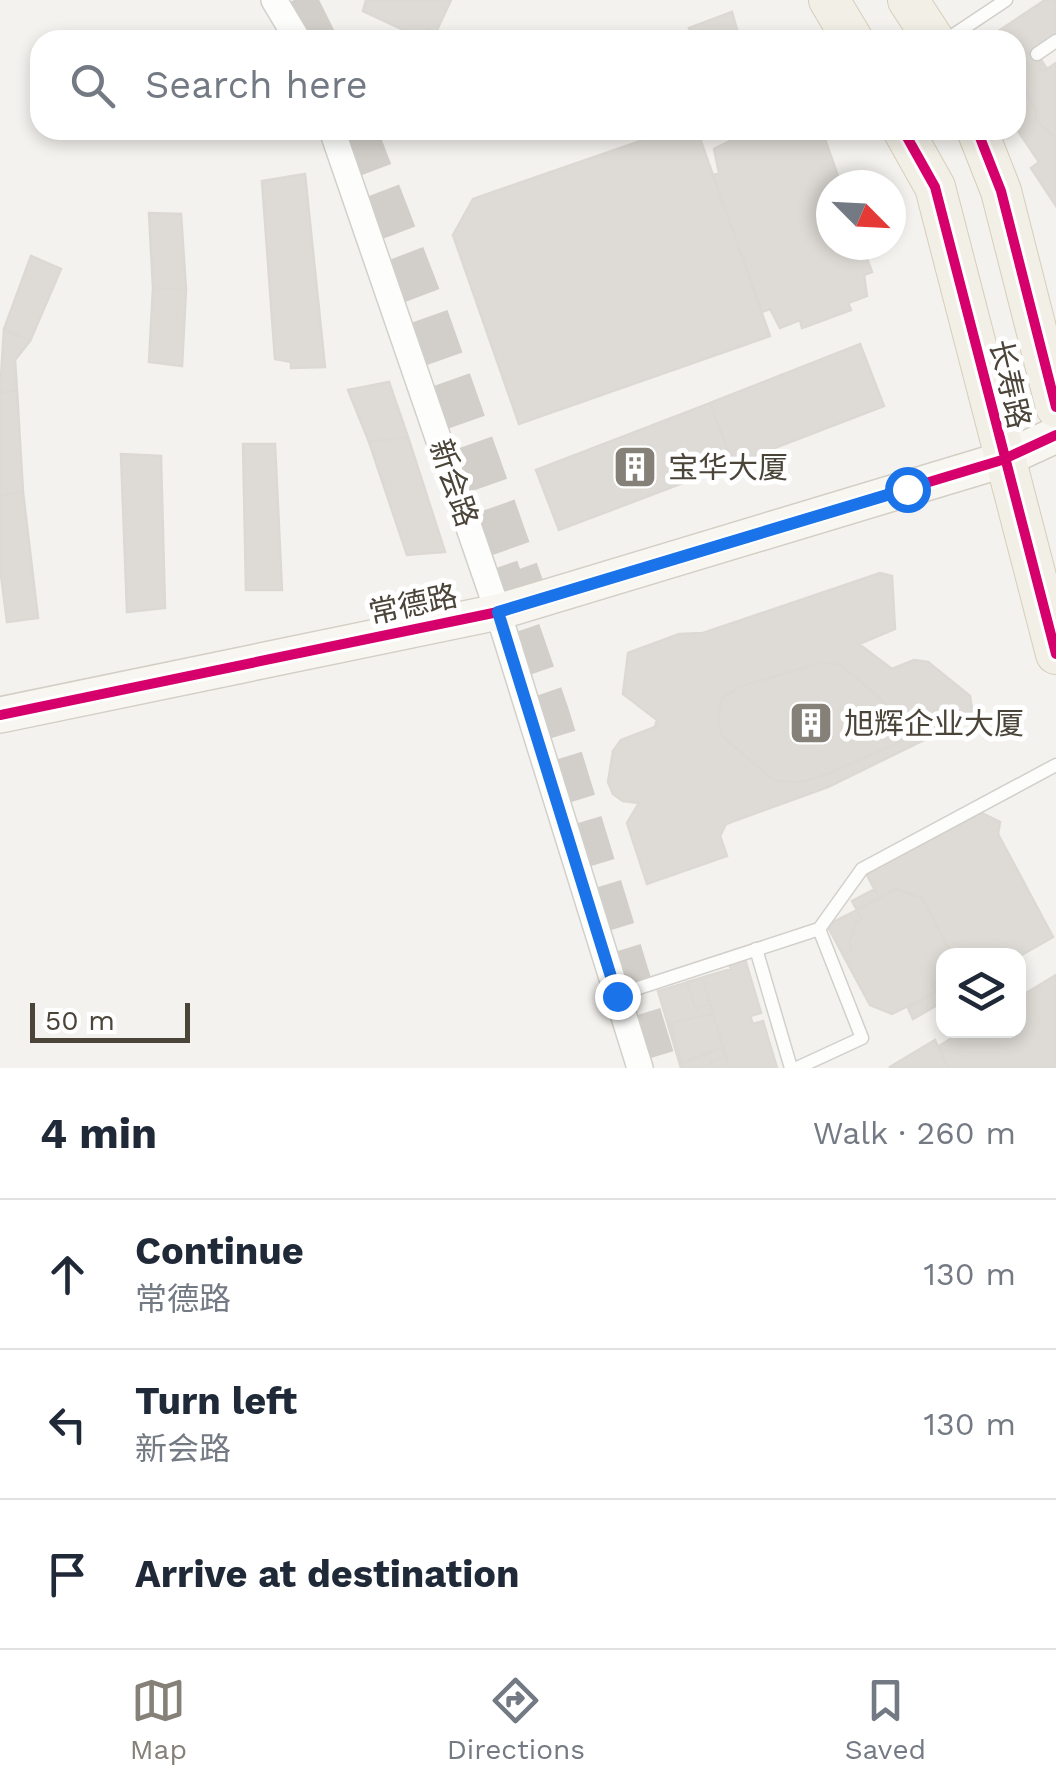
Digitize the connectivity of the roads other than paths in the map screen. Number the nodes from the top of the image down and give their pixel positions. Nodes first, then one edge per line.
1 (274, 0) edge
2 (829, 0) edge
3 (908, 0) edge
4 (1006, 0) edge
5 (292, 30) edge
6 (847, 30) edge
7 (928, 30) edge
8 (961, 30) edge
9 (1056, 41) edge
10 (1037, 54) dead end
11 (335, 140) edge
12 (909, 140) edge
13 (981, 140) edge
14 (1056, 407) edge
15 (1056, 435) edge
16 (1002, 460) junction
17 (498, 612) junction
18 (1056, 654) edge
19 (0, 715) edge
20 (1056, 765) edge
21 (818, 928) junction
22 (756, 949) junction
23 (617, 996) junction
24 (640, 1068) edge
25 (794, 1068) edge

1 - 5 street
2 - 6 main road
3 - 7 main road
4 - 8 lane
9 - 10 lane
11 - 17 street, 新会路
12 - 16 main road, 长寿路
13 - 14 main road, 长寿路
15 - 16 main road, 常德路
16 - 17 main road, 常德路
16 - 18 main road, 长寿路
17 - 19 main road, 常德路
17 - 23 street, 新会路
20 - 21 lane
21 - 22 lane
21 - 25 lane
22 - 23 lane
22 - 25 lane
23 - 24 street, 新会路

